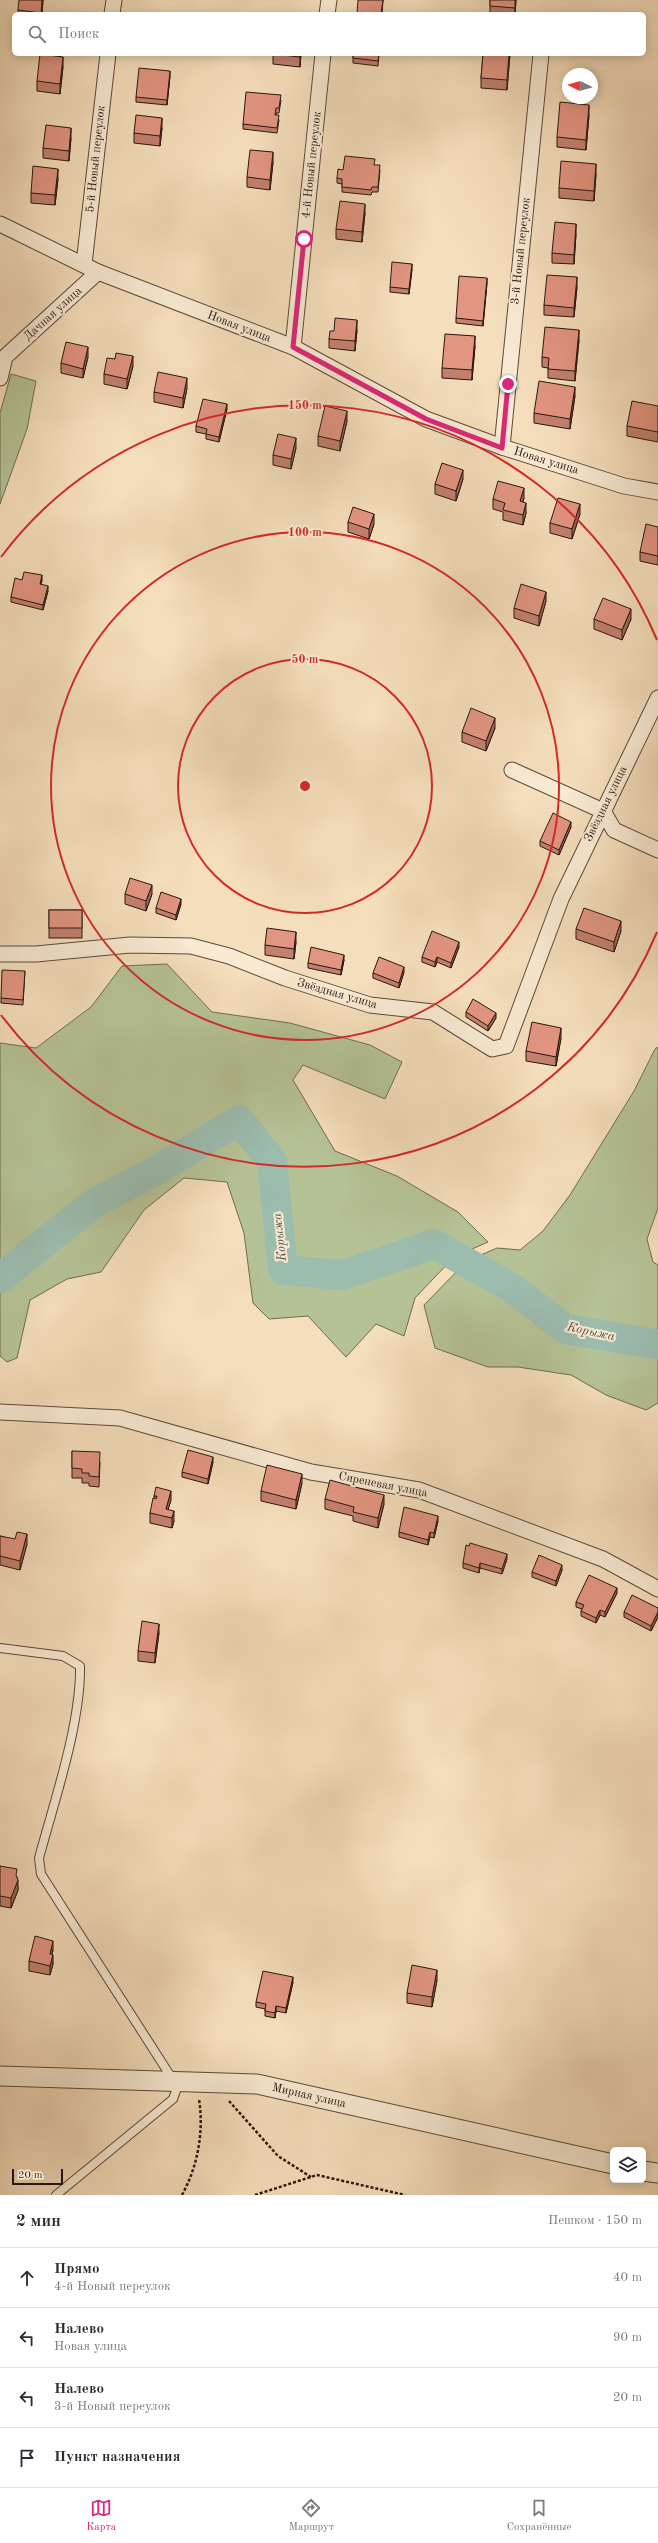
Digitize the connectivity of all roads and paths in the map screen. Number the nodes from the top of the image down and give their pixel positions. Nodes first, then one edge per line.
1 (114, 0) edge
2 (329, 0) edge
3 (112, 12) edge
4 (327, 12) edge
5 (108, 56) edge
6 (323, 56) edge
7 (541, 56) edge
8 (0, 224) edge
9 (84, 264) junction
10 (98, 272) junction
11 (293, 347) junction
12 (0, 378) edge
13 (502, 448) junction
14 (658, 492) edge
15 (658, 698) edge
16 (512, 770) dead end
17 (603, 811) junction
18 (658, 850) edge
19 (0, 954) edge
20 (0, 1412) edge
21 (658, 1589) edge
22 (0, 1648) edge
23 (0, 2076) edge
24 (191, 2082) junction
25 (610, 2163) edge
26 (646, 2171) edge
27 (658, 2173) edge
28 (312, 2177) junction
29 (56, 2195) edge
30 (182, 2195) edge
31 (255, 2195) edge
32 (405, 2195) edge

1 - 3 street
2 - 4 street
5 - 9 street, 5-й Новый переулок
6 - 11 street, 4-й Новый переулок
7 - 13 street, 3-й Новый переулок
8 - 9 street, Новая улица
9 - 10 street, Новая улица
10 - 11 street, Новая улица
10 - 12 street, Дачная улица
11 - 13 street, Новая улица
13 - 14 street, Новая улица
15 - 17 street, Звёздная улица
16 - 17 street
17 - 18 street
17 - 19 street, Звёздная улица
20 - 21 street, Сиреневая улица
22 - 24 lane
23 - 24 street, Мирная улица
24 - 25 street, Мирная улица
24 - 28 path
24 - 29 lane
24 - 30 path
26 - 27 street
28 - 31 path
28 - 32 path

